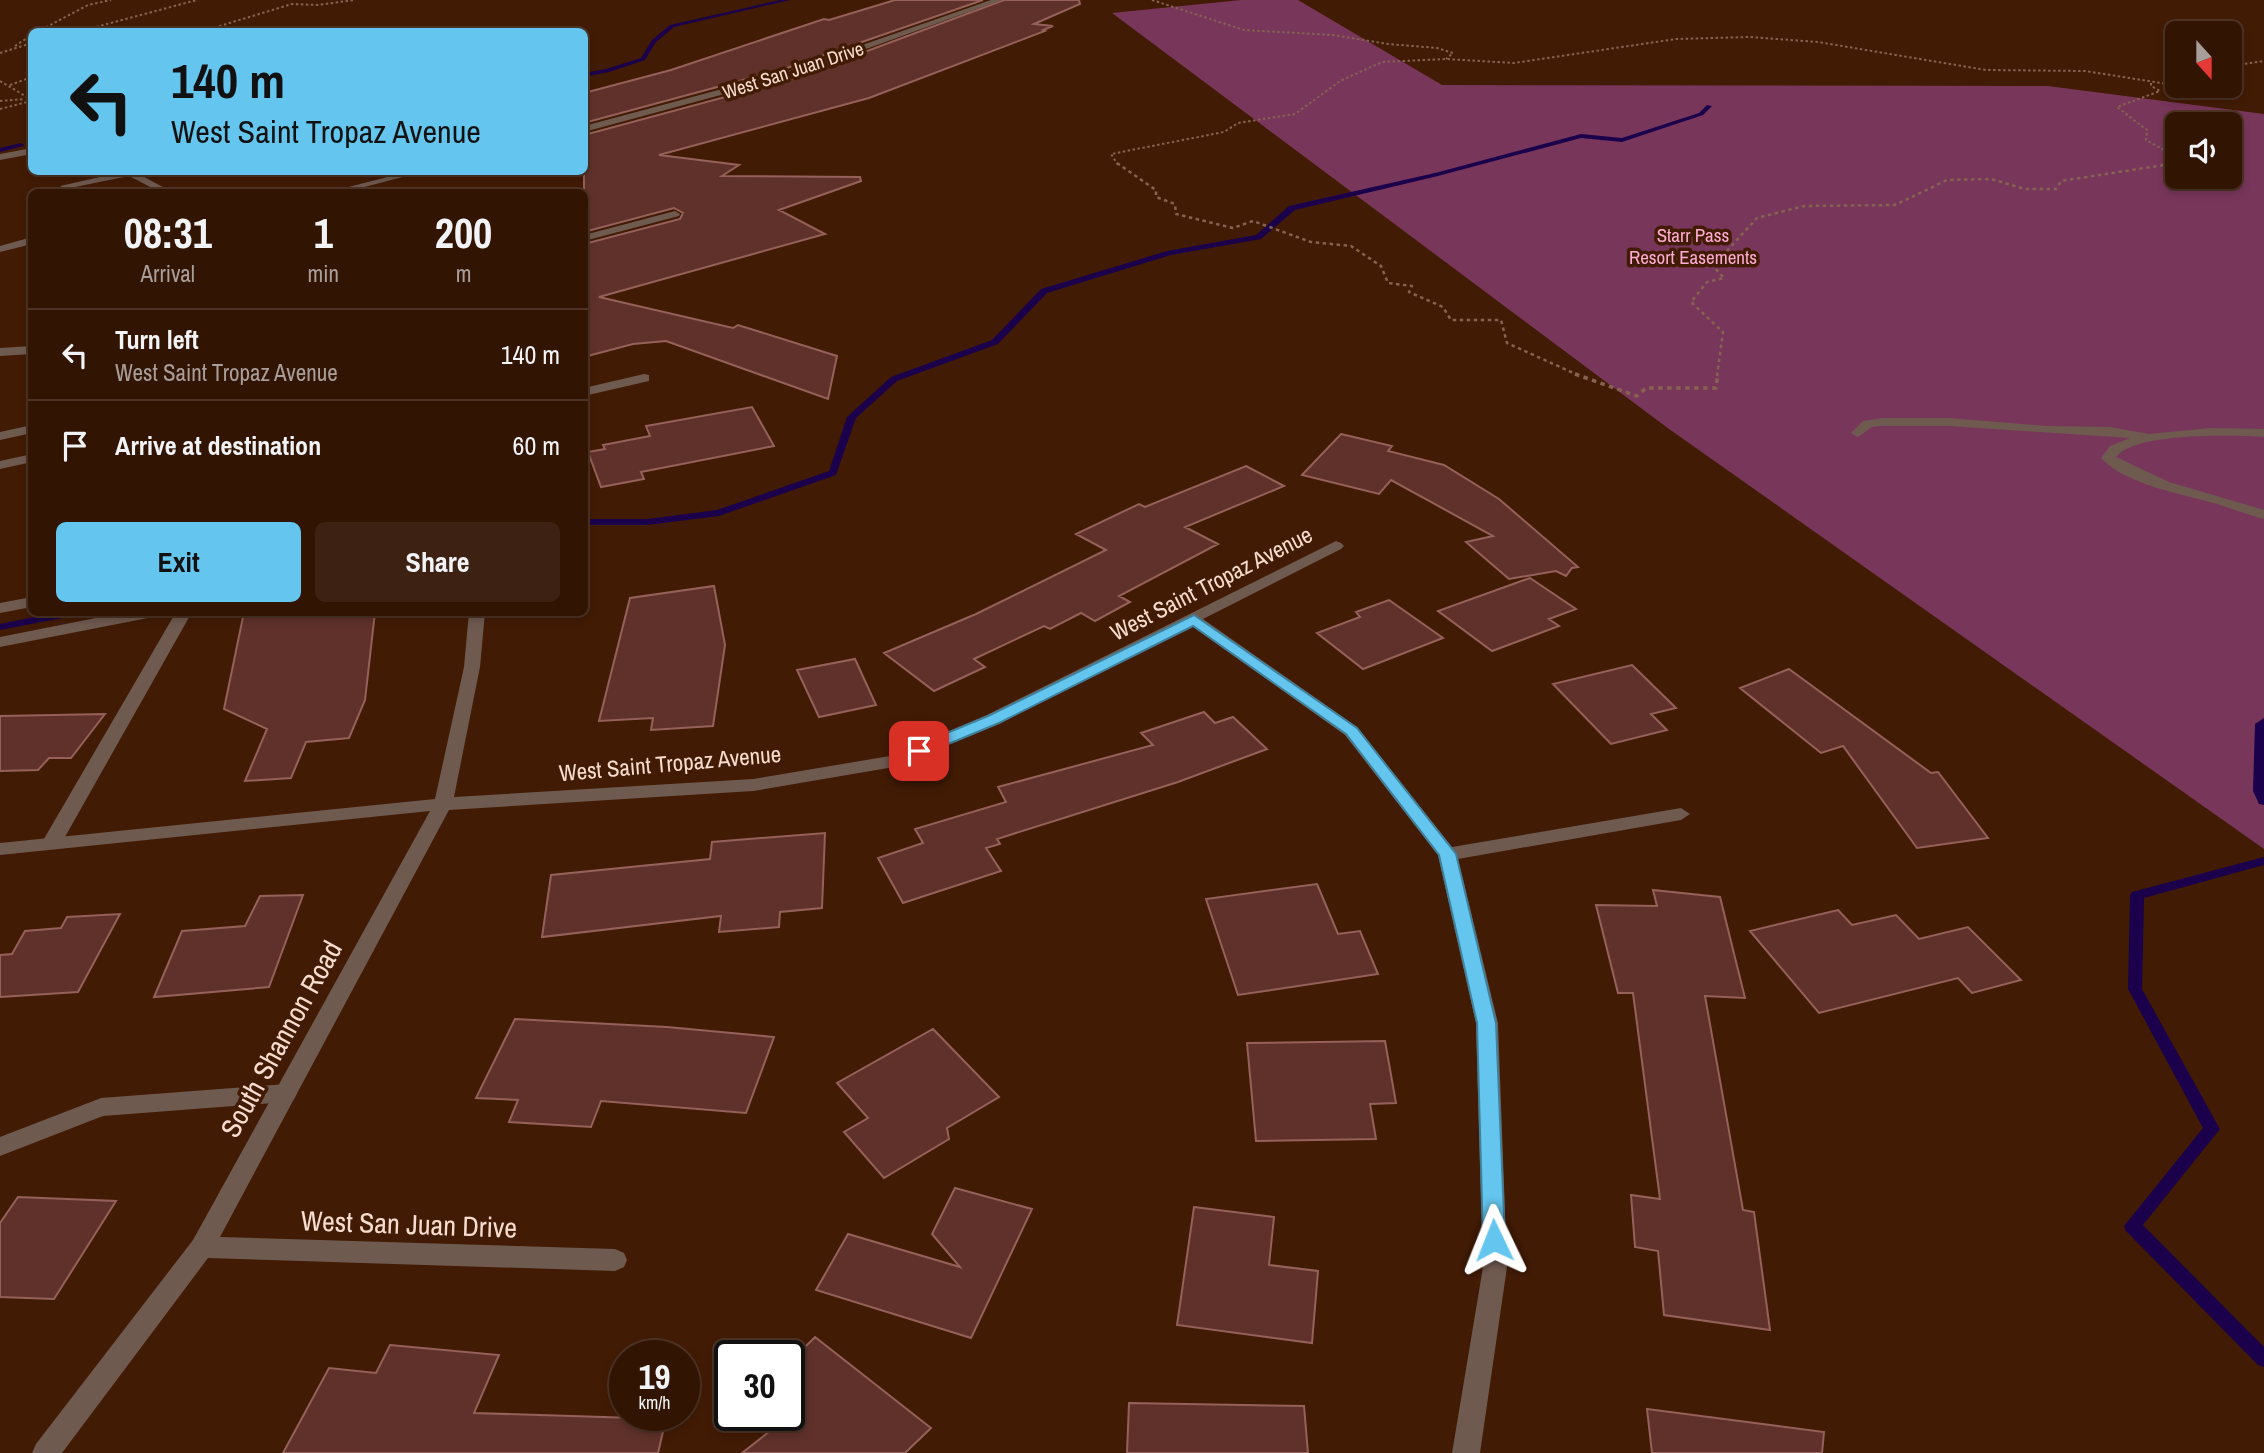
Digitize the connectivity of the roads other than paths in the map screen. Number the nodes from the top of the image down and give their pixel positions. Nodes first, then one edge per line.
1 (998, 0) edge
2 (588, 128) edge
3 (28, 151) edge
4 (0, 157) edge
5 (115, 175) edge
6 (135, 175) edge
7 (405, 175) edge
8 (65, 186) dead end
9 (161, 189) edge
10 (346, 189) edge
11 (676, 214) dead end
12 (588, 237) edge
13 (28, 241) edge
14 (0, 249) edge
15 (28, 350) edge
16 (0, 352) edge
17 (644, 379) dead end
18 (588, 391) edge
19 (28, 430) edge
20 (1858, 433) dead end
21 (2264, 433) edge
22 (0, 436) edge
23 (2150, 438) junction
24 (28, 459) edge
25 (0, 465) edge
26 (2264, 515) edge
27 (1336, 546) dead end
28 (28, 603) edge
29 (0, 608) edge
30 (133, 616) edge
31 (182, 616) edge
32 (477, 616) edge
33 (1194, 620) junction
34 (0, 642) edge
35 (443, 804) junction
36 (1681, 814) dead end
37 (51, 844) junction
38 (0, 849) edge
39 (1447, 854) junction
40 (286, 1093) junction
41 (0, 1147) edge
42 (202, 1247) junction
43 (615, 1260) dead end
44 (46, 1453) edge
45 (1466, 1453) edge

1 - 2 street, West San Juan Drive
3 - 4 street
5 - 8 street
6 - 9 street
7 - 10 street
11 - 12 street
13 - 14 street
15 - 16 street
17 - 18 street
19 - 22 street
20 - 23 street
21 - 23 street
23 - 26 street
24 - 25 street
27 - 33 street, West Saint Tropaz Avenue
28 - 29 street
30 - 34 street
31 - 37 street
32 - 35 street, South Shannon Road
33 - 35 street, West Saint Tropaz Avenue
33 - 39 street
35 - 37 street, West Saint Tropaz Avenue
35 - 40 street, South Shannon Road
36 - 39 street
37 - 38 street, West Saint Tropaz Avenue
39 - 45 street
40 - 41 street
40 - 42 street, South Shannon Road
42 - 43 street, West San Juan Drive
42 - 44 street, South Shannon Road

